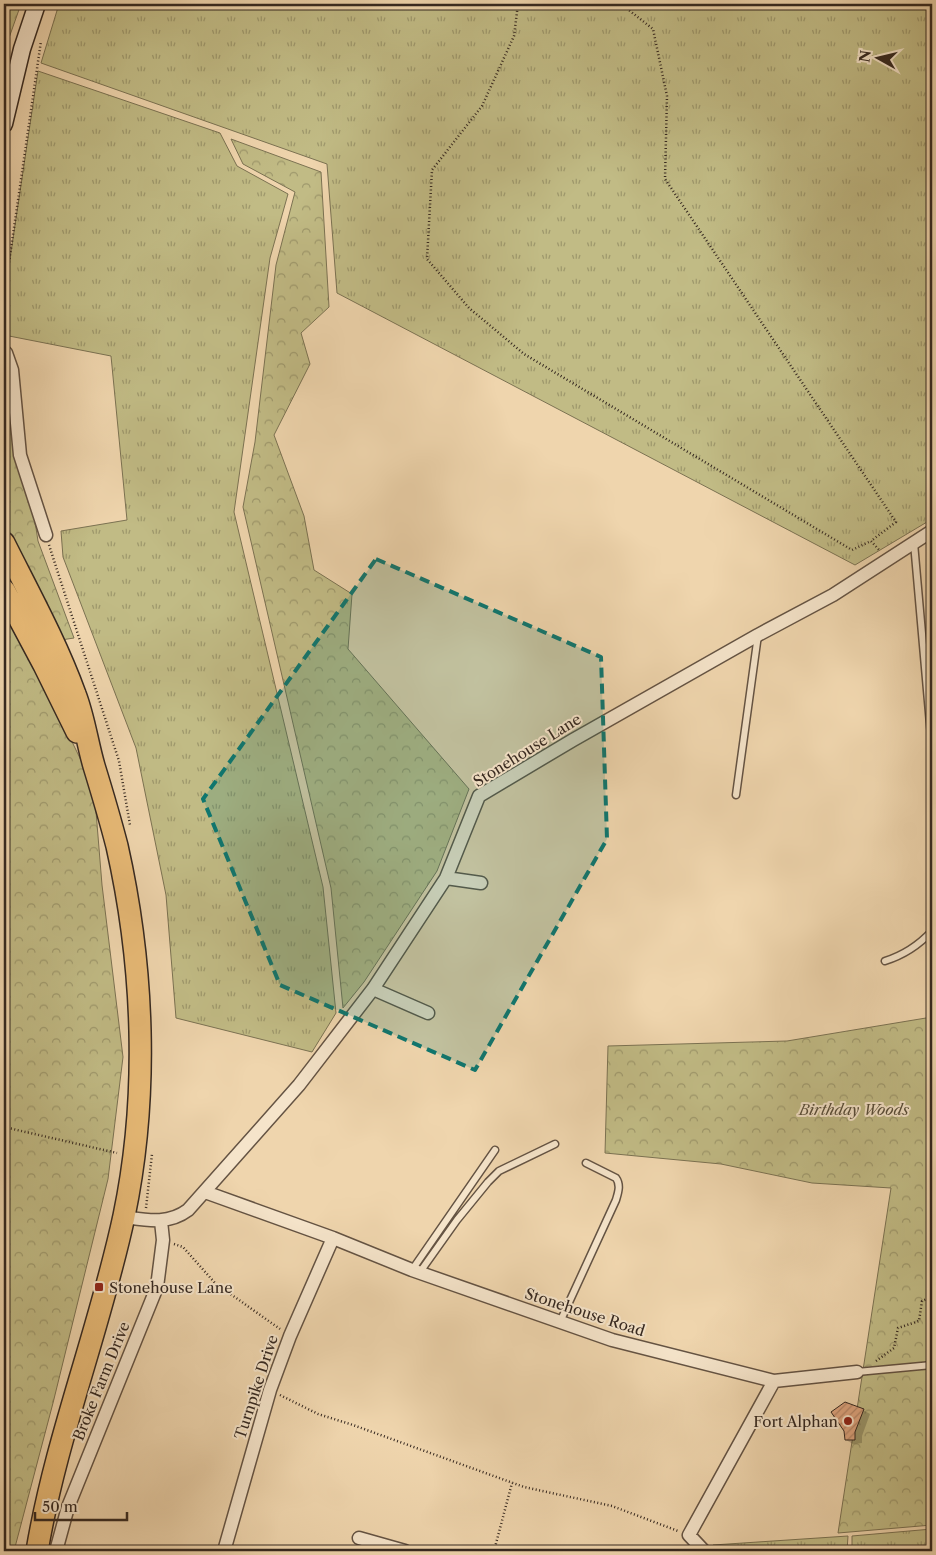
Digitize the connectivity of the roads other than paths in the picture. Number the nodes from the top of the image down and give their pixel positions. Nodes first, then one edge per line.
1 (37, 4) edge
2 (4, 124) edge
3 (4, 351) edge
4 (932, 531) edge
5 (46, 535) dead end
6 (4, 543) edge
7 (914, 543) junction
8 (4, 590) edge
9 (758, 635) junction
10 (932, 747) edge
11 (93, 764) junction
12 (736, 795) dead end
13 (446, 878) junction
14 (481, 883) dead end
15 (932, 932) edge
16 (885, 961) dead end
17 (373, 989) junction
18 (428, 1013) dead end
19 (555, 1144) dead end
20 (495, 1150) dead end
21 (586, 1163) dead end
22 (205, 1192) junction
23 (124, 1217) junction
24 (161, 1221) junction
25 (333, 1238) junction
26 (416, 1271) junction
27 (560, 1322) junction
28 (932, 1365) edge
29 (857, 1372) joint
30 (774, 1381) junction
31 (359, 1538) dead end
32 (37, 1551) edge
33 (56, 1551) edge
34 (224, 1551) edge
35 (405, 1551) edge
36 (704, 1551) edge

1 - 2 street
3 - 5 street
4 - 7 street, Stonehouse Lane
6 - 11 highway
7 - 9 street, Stonehouse Lane
7 - 10 lane
8 - 11 highway
9 - 12 lane
9 - 13 street, Stonehouse Lane
11 - 23 highway
13 - 14 street
13 - 17 street, Stonehouse Lane
15 - 16 lane
17 - 18 street
17 - 22 street, Stonehouse Lane
19 - 26 lane
20 - 26 lane
21 - 27 lane
22 - 24 street, Stonehouse Lane
22 - 25 street, Stonehouse Road
23 - 24 street, Stonehouse Lane
23 - 32 highway
24 - 33 street, Broke Farm Drive
25 - 26 street, Stonehouse Road
25 - 34 street, Turnpike Drive
26 - 27 street, Stonehouse Road
27 - 30 street, Stonehouse Road
28 - 29 lane
29 - 30 street
30 - 36 street
31 - 35 street

